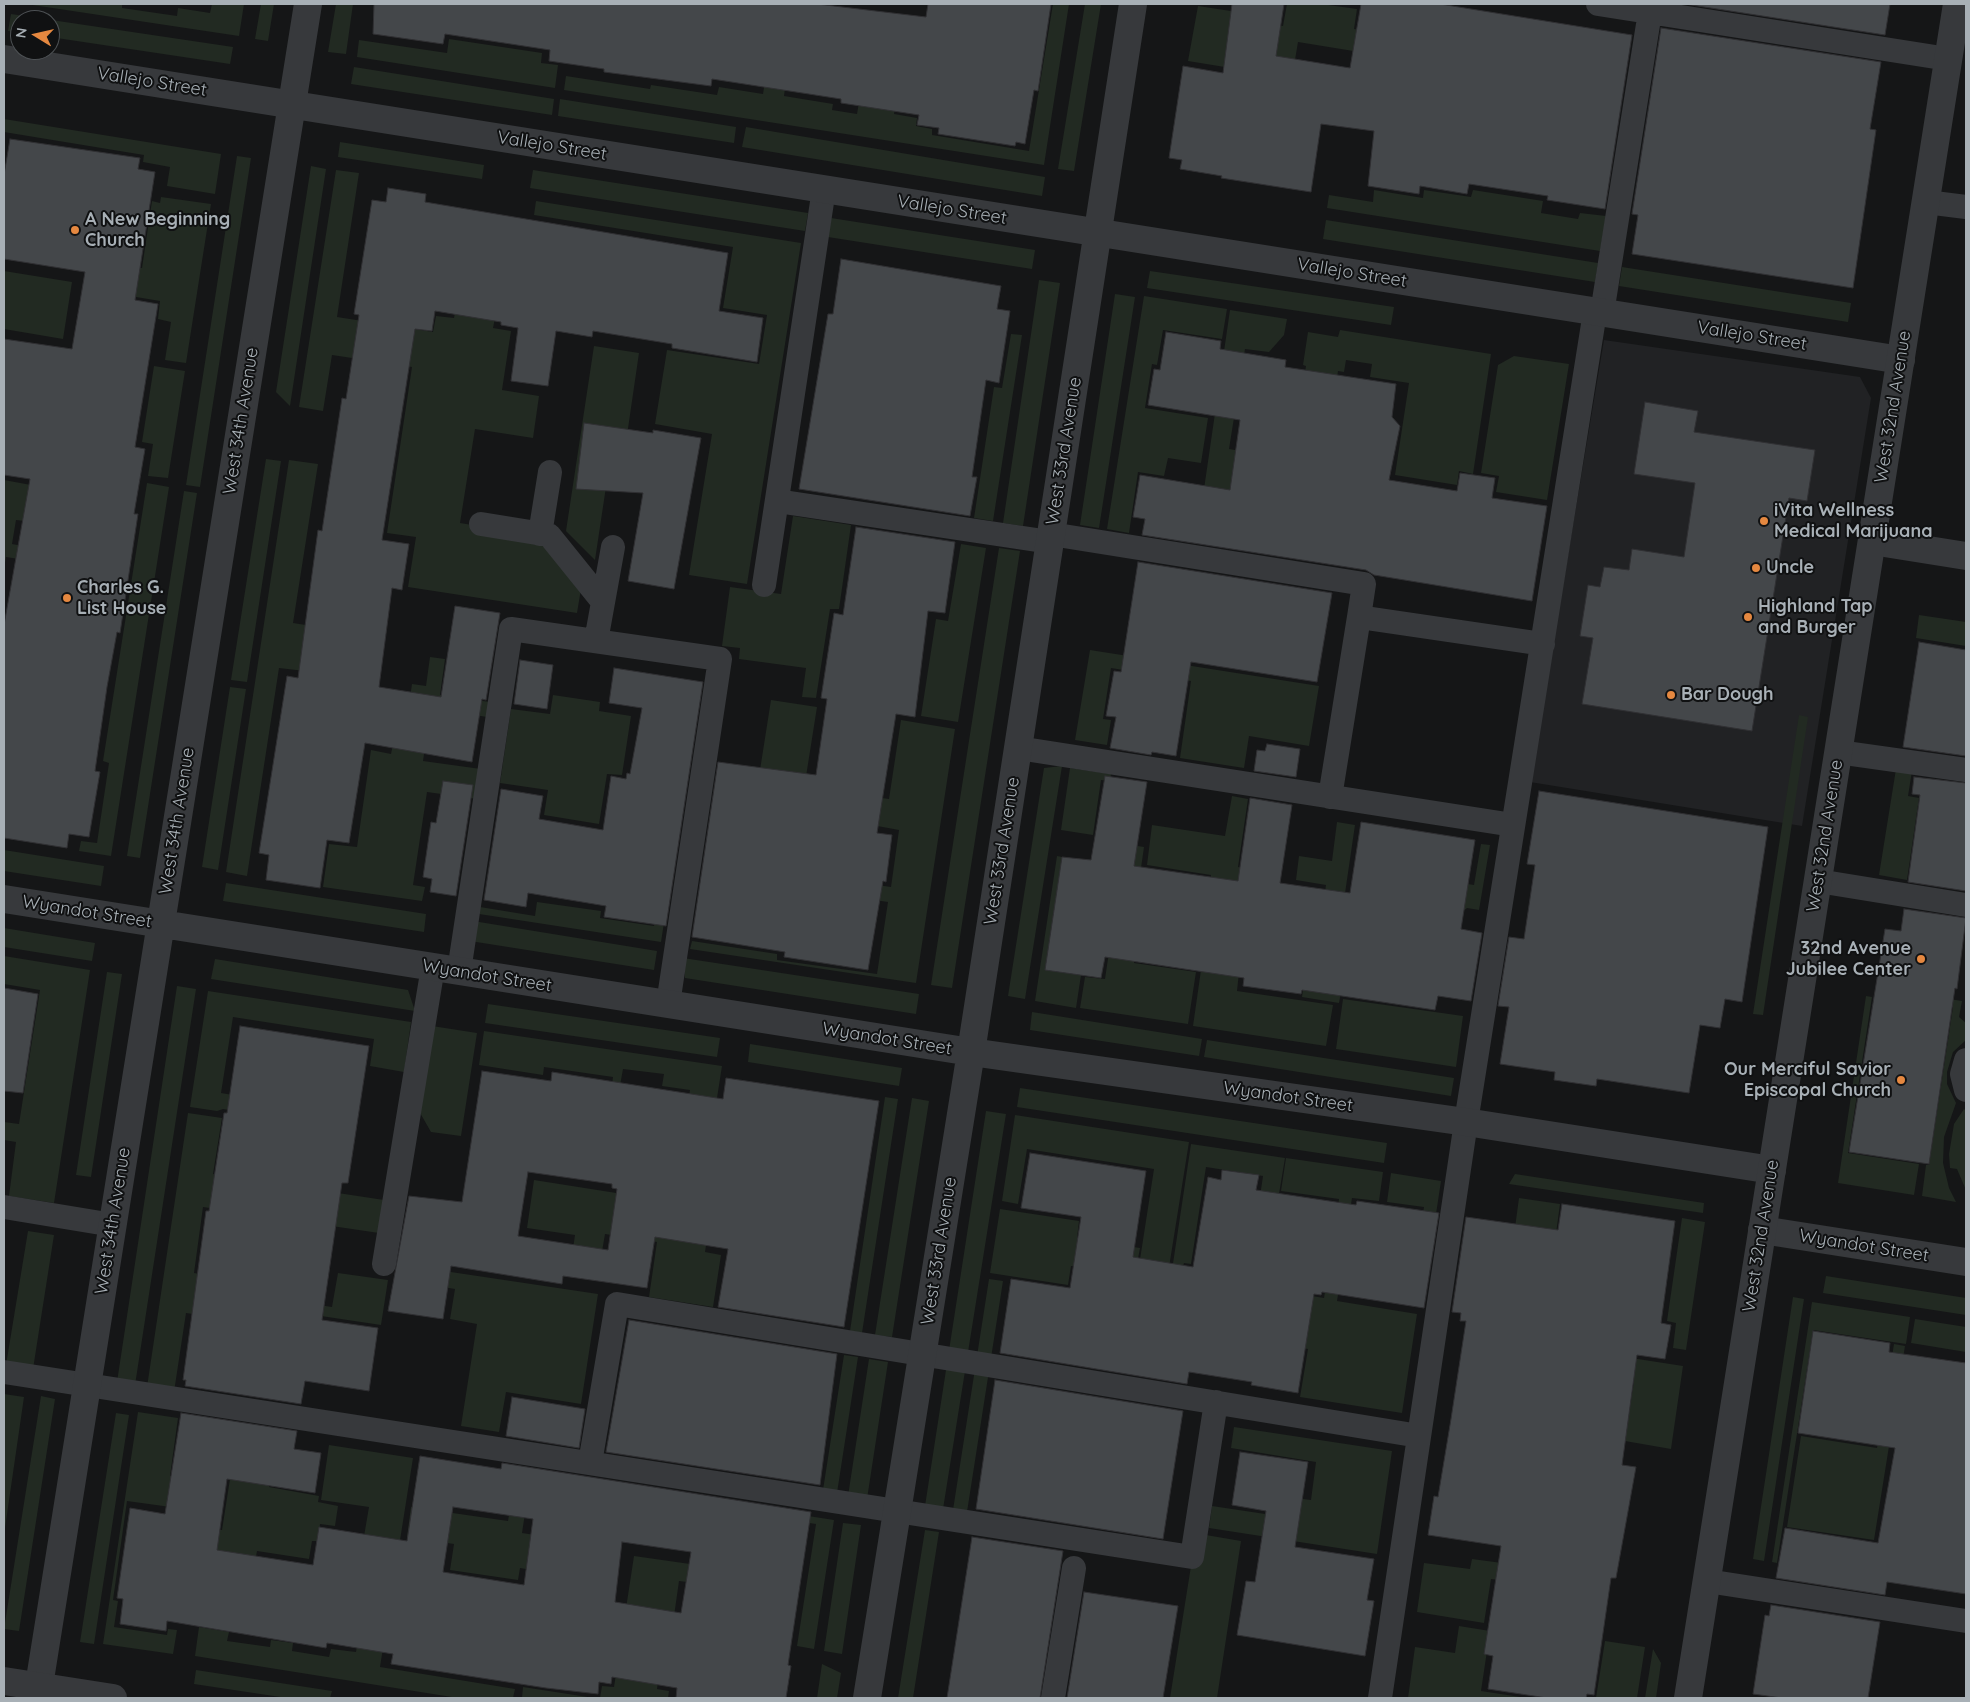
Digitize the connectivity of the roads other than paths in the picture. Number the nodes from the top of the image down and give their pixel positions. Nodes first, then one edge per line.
1 (308, 4) edge
2 (1133, 4) edge
3 (1598, 4) edge
4 (1957, 4) edge
5 (1650, 12) junction
6 (4, 59) edge
7 (1948, 59) junction
8 (292, 105) junction
9 (824, 189) junction
10 (1926, 202) junction
11 (1966, 207) edge
12 (1098, 233) junction
13 (1599, 312) junction
14 (1901, 360) junction
15 (550, 472) dead end
16 (777, 501) junction
17 (481, 524) dead end
18 (540, 534) junction
19 (1050, 538) junction
20 (1872, 541) junction
21 (613, 547) dead end
22 (1966, 556) edge
23 (764, 585) dead end
24 (603, 602) junction
25 (1359, 617) junction
26 (596, 641) junction
27 (1543, 644) junction
28 (1018, 748) junction
29 (1838, 752) junction
30 (1966, 770) edge
31 (1330, 797) junction
32 (1513, 825) junction
33 (1818, 881) junction
34 (4, 899) edge
35 (1966, 905) edge
36 (160, 924) junction
37 (432, 967) junction
38 (459, 971) junction
39 (668, 1004) junction
40 (971, 1052) junction
41 (1966, 1060) edge
42 (1966, 1090) edge
43 (1466, 1122) junction
44 (1772, 1170) junction
45 (4, 1208) edge
46 (113, 1224) junction
47 (1762, 1230) junction
48 (1966, 1262) edge
49 (384, 1264) dead end
50 (923, 1354) junction
51 (4, 1372) edge
52 (87, 1385) junction
53 (1216, 1402) junction
54 (1419, 1436) junction
55 (590, 1463) junction
56 (897, 1511) junction
57 (1074, 1568) dead end
58 (1707, 1581) junction
59 (1966, 1621) edge
60 (4, 1681) edge
61 (37, 1692) edge
62 (113, 1698) edge
63 (868, 1698) edge
64 (1053, 1698) edge
65 (1380, 1698) edge
66 (1688, 1698) edge

1 - 8 street, West 34th Avenue
2 - 12 street, West 33rd Avenue
3 - 5 lane
4 - 7 street, West 32nd Avenue
5 - 7 lane
5 - 13 lane
6 - 8 street, Vallejo Street
7 - 10 street, West 32nd Avenue
8 - 9 street, Vallejo Street
8 - 36 street, West 34th Avenue
9 - 12 street, Vallejo Street
9 - 16 lane
10 - 11 lane
10 - 14 street, West 32nd Avenue
12 - 13 street, Vallejo Street
12 - 19 street, West 33rd Avenue
13 - 14 street, Vallejo Street
13 - 27 lane
14 - 20 street, West 32nd Avenue
15 - 18 lane
16 - 19 lane
16 - 23 lane
17 - 18 lane
18 - 24 lane
19 - 25 lane
19 - 28 street, West 33rd Avenue
20 - 22 street
20 - 29 street, West 32nd Avenue
21 - 24 lane
24 - 26 lane
25 - 27 lane
25 - 31 lane
26 - 38 lane
26 - 39 lane
27 - 32 lane
28 - 31 lane
28 - 40 street, West 33rd Avenue
29 - 30 lane
29 - 33 street, West 32nd Avenue
31 - 32 lane
32 - 43 lane
33 - 35 lane
33 - 44 street, West 32nd Avenue
34 - 36 street, Wyandot Street
36 - 37 street, Wyandot Street
36 - 46 street, West 34th Avenue
37 - 38 street, Wyandot Street
37 - 49 lane
38 - 39 street, Wyandot Street
39 - 40 street, Wyandot Street
40 - 43 street, Wyandot Street
40 - 50 street, West 33rd Avenue
41 - 42 lane
43 - 44 street, Wyandot Street
43 - 54 lane
44 - 47 street, West 32nd Avenue
45 - 46 lane
46 - 52 street, West 34th Avenue
47 - 48 street, Wyandot Street
47 - 58 street, West 32nd Avenue
50 - 53 lane
50 - 55 lane
50 - 56 street, West 33rd Avenue
51 - 52 lane
52 - 55 lane
52 - 61 street, West 34th Avenue
53 - 54 lane
53 - 56 lane
54 - 65 lane
55 - 56 lane
56 - 63 street, West 33rd Avenue
57 - 64 lane
58 - 59 lane
58 - 66 street, West 32nd Avenue
60 - 61 street
61 - 62 street

